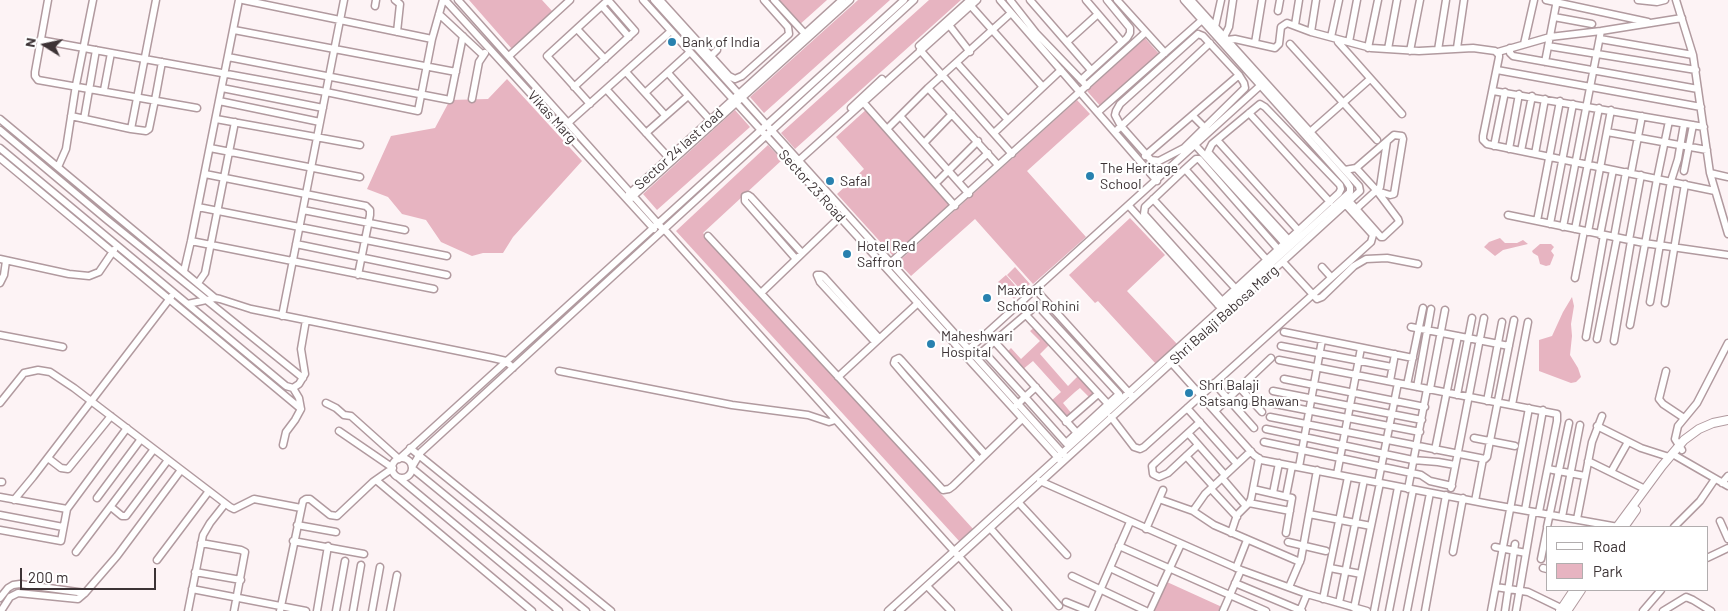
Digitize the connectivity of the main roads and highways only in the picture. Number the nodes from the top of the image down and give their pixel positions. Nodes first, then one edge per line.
1 (1728, 420) edge
2 (1728, 425) edge
3 (1680, 448) junction
4 (1673, 456) junction
5 (1619, 526) edge
6 (1625, 526) edge
7 (1574, 591) edge
8 (1580, 591) edge
9 (1564, 610) edge

1 - 3 main road
2 - 3 main road
3 - 4 main road
4 - 5 main road
4 - 6 main road
7 - 9 main road
8 - 9 main road

